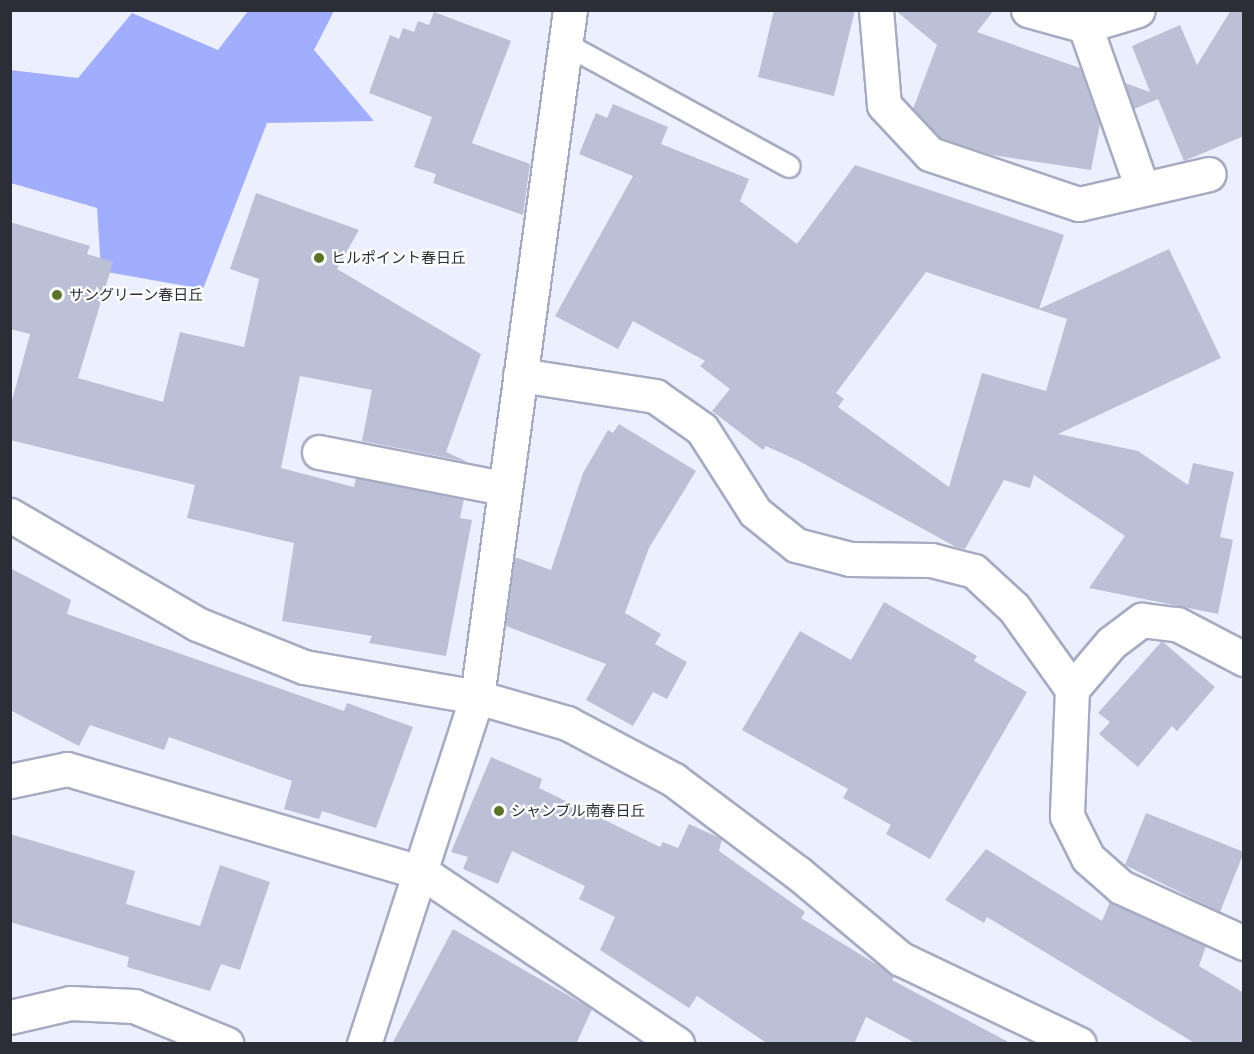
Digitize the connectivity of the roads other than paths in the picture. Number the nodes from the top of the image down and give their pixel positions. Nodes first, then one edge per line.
1 (570, 10) edge
2 (876, 10) edge
3 (1028, 10) edge
4 (1138, 10) edge
5 (1085, 26) junction
6 (564, 43) junction
7 (789, 166) dead end
8 (1209, 174) dead end
9 (1142, 188) junction
10 (520, 375) junction
11 (319, 452) dead end
12 (503, 488) junction
13 (11, 516) edge
14 (1244, 659) edge
15 (1072, 689) junction
16 (477, 697) junction
17 (10, 780) edge
18 (423, 873) junction
19 (1244, 943) edge
20 (10, 1017) edge
21 (227, 1044) edge
22 (364, 1044) edge
23 (677, 1044) edge
24 (1079, 1044) edge

1 - 6 street
2 - 9 street
3 - 5 street
4 - 5 street
5 - 9 street
6 - 7 lane
6 - 10 street
8 - 9 street
10 - 12 street
10 - 15 street
11 - 12 street
12 - 16 street
13 - 16 street
14 - 15 street
15 - 19 street
16 - 18 street
16 - 24 street
17 - 18 street
18 - 22 street
18 - 23 street
20 - 21 street

